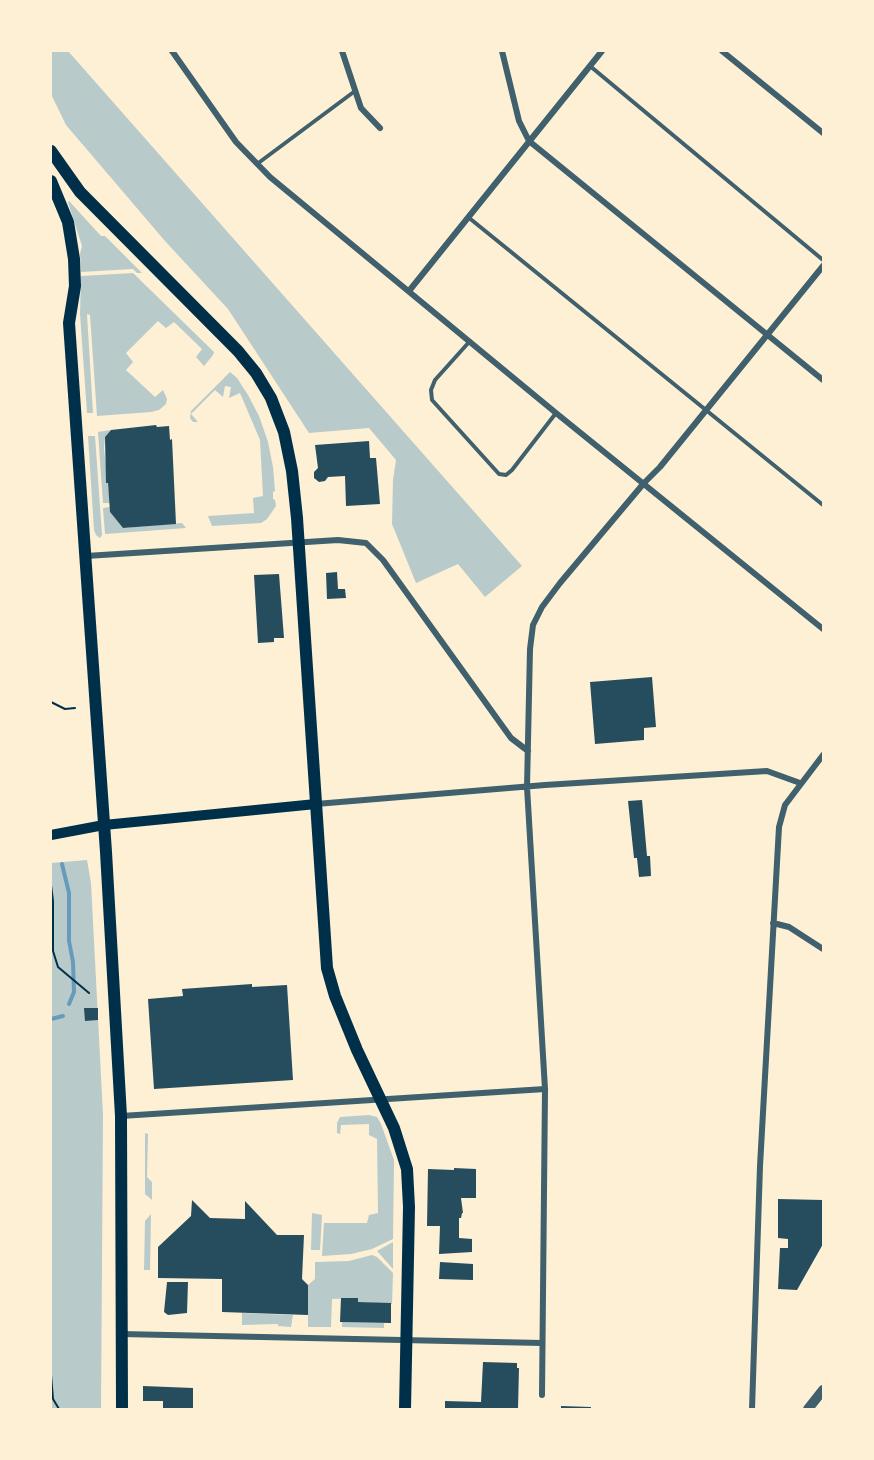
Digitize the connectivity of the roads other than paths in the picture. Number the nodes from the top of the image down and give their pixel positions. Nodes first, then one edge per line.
1 (172, 51) edge
2 (342, 51) edge
3 (502, 51) edge
4 (602, 51) edge
5 (722, 51) edge
6 (590, 66) junction
7 (356, 91) junction
8 (380, 128) dead end
9 (823, 133) edge
10 (529, 141) junction
11 (51, 151) edge
12 (256, 164) junction
13 (51, 182) edge
14 (468, 216) junction
15 (823, 260) edge
16 (823, 266) edge
17 (409, 291) junction
18 (767, 336) junction
19 (470, 341) junction
20 (823, 380) edge
21 (707, 410) junction
22 (556, 414) junction
23 (644, 483) junction
24 (823, 505) edge
25 (299, 544) junction
26 (86, 555) junction
27 (823, 629) edge
28 (528, 751) junction
29 (823, 755) edge
30 (800, 783) junction
31 (527, 787) junction
32 (315, 804) junction
33 (104, 825) junction
34 (51, 835) edge
35 (773, 923) junction
36 (823, 949) edge
37 (545, 1089) junction
38 (382, 1101) junction
39 (121, 1116) junction
40 (121, 1334) junction
41 (406, 1340) junction
42 (542, 1343) junction
43 (823, 1390) edge
44 (542, 1395) dead end
45 (122, 1409) edge
46 (405, 1409) edge
47 (752, 1409) edge
48 (808, 1409) edge

1 - 12 street
2 - 7 street
3 - 10 street
4 - 6 street
5 - 9 street
6 - 10 street
6 - 15 lane
7 - 8 street
7 - 12 lane
10 - 14 street
10 - 18 street
11 - 25 main road
12 - 17 street
13 - 26 main road
14 - 17 street
14 - 21 lane
16 - 18 street
17 - 19 street
18 - 20 street
18 - 21 street
19 - 22 street
19 - 22 lane
21 - 23 street
21 - 24 lane
22 - 23 street
23 - 27 street
23 - 28 street
25 - 26 street
25 - 28 street
25 - 32 main road
26 - 33 main road
28 - 31 street
29 - 30 street
30 - 31 street
30 - 35 street
31 - 32 street
31 - 37 street
32 - 33 main road
32 - 38 main road
33 - 34 main road
33 - 39 main road
35 - 36 street
35 - 47 street
37 - 38 street
37 - 42 street
38 - 39 street
38 - 41 main road
39 - 40 main road
40 - 41 street
40 - 45 main road
41 - 42 street
41 - 46 main road
42 - 44 street
43 - 48 street

